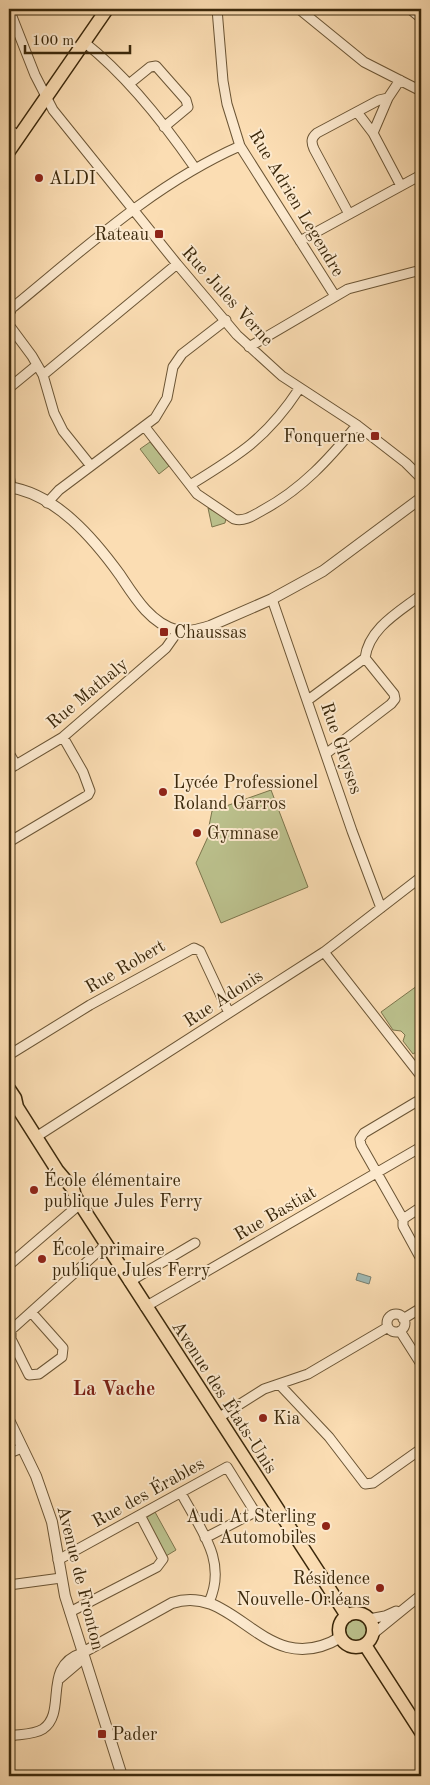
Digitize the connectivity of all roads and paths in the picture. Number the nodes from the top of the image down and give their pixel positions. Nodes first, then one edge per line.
1 (9, 9) edge
2 (107, 9) edge
3 (217, 9) edge
4 (299, 9) edge
5 (410, 9) edge
6 (421, 18) edge
7 (84, 42) junction
8 (400, 80) junction
9 (129, 84) junction
10 (421, 91) edge
11 (46, 98) junction
12 (388, 98) junction
13 (357, 112) junction
14 (164, 127) junction
15 (373, 132) junction
16 (14, 133) edge
17 (240, 146) junction
18 (9, 151) edge
19 (195, 168) junction
20 (421, 175) edge
21 (401, 186) junction
22 (133, 209) junction
23 (349, 214) junction
24 (300, 241) junction
25 (177, 264) junction
26 (421, 270) edge
27 (335, 296) junction
28 (9, 314) edge
29 (226, 320) junction
30 (9, 325) edge
31 (249, 347) junction
32 (37, 365) junction
33 (43, 375) junction
34 (9, 388) edge
35 (300, 389) junction
36 (357, 425) junction
37 (145, 427) junction
38 (92, 466) junction
39 (9, 475) edge
40 (421, 478) edge
41 (190, 485) junction
42 (10, 487) edge
43 (421, 498) edge
44 (48, 503) junction
45 (421, 595) edge
46 (272, 599) junction
47 (9, 611) edge
48 (9, 615) edge
49 (178, 630) junction
50 (365, 658) junction
51 (308, 700) junction
52 (63, 736) junction
53 (9, 753) edge
54 (327, 753) junction
55 (12, 767) edge
56 (9, 842) edge
57 (421, 877) edge
58 (381, 908) junction
59 (324, 952) junction
60 (229, 1013) junction
61 (9, 1055) edge
62 (421, 1076) edge
63 (9, 1089) edge
64 (421, 1099) edge
65 (13, 1103) edge
66 (36, 1137) junction
67 (421, 1147) edge
68 (377, 1173) junction
69 (77, 1200) junction
70 (421, 1207) edge
71 (403, 1218) junction
72 (195, 1243) dead end
73 (106, 1246) junction
74 (421, 1259) edge
75 (9, 1265) edge
76 (129, 1282) junction
77 (145, 1307) junction
78 (421, 1308) edge
79 (31, 1312) junction
80 (403, 1319) junction
81 (388, 1327) junction
82 (400, 1330) junction
83 (421, 1364) edge
84 (279, 1384) junction
85 (218, 1418) junction
86 (9, 1420) edge
87 (22, 1448) junction
88 (421, 1449) edge
89 (9, 1453) edge
90 (181, 1492) junction
91 (140, 1515) junction
92 (205, 1538) junction
93 (58, 1560) junction
94 (61, 1578) junction
95 (9, 1584) edge
96 (421, 1595) edge
97 (209, 1602) junction
98 (409, 1604) junction
99 (70, 1612) junction
100 (347, 1616) junction
101 (369, 1619) junction
102 (373, 1634) junction
103 (341, 1637) junction
104 (365, 1645) junction
105 (82, 1653) junction
106 (421, 1732) edge
107 (9, 1736) edge
108 (122, 1776) edge

1 - 11 street, Rue Jules Verne
2 - 7 main road
3 - 17 street, Rue Adrien Legendre
4 - 8 street
5 - 6 street
7 - 9 street
7 - 11 main road
8 - 10 street
8 - 12 street
9 - 14 street
9 - 14 street
11 - 16 main road
11 - 22 street, Rue Jules Verne
12 - 13 street
12 - 15 street
13 - 15 street
13 - 23 street
14 - 19 street
15 - 21 street
16 - 18 main road
17 - 19 street
17 - 24 street, Rue Adrien Legendre
19 - 22 street
20 - 21 street
21 - 23 street
22 - 25 street, Rue Jules Verne
22 - 28 street
23 - 24 street
24 - 27 street, Rue Adrien Legendre
25 - 29 street, Rue Jules Verne
25 - 33 street
26 - 27 street
27 - 31 street
29 - 31 street, Rue Jules Verne
29 - 37 street
30 - 32 street
31 - 35 street, Rue Jules Verne
32 - 33 street
32 - 34 street
33 - 38 street
35 - 36 street, Rue Jules Verne
35 - 41 street
36 - 40 street, Rue Jules Verne
36 - 41 street
37 - 38 street
37 - 41 street
38 - 44 street
39 - 42 street
42 - 44 street
43 - 46 street
44 - 49 street
45 - 50 street
46 - 49 street
46 - 51 street, Rue Gleyses
47 - 48 street
49 - 52 street, Rue Mathaly
50 - 51 street
50 - 54 street
51 - 54 street, Rue Gleyses
52 - 55 street, Rue Mathaly
52 - 56 street
53 - 55 street
54 - 58 street, Rue Gleyses
57 - 58 street, Rue Adonis
58 - 59 street, Rue Adonis
59 - 60 street, Rue Adonis
59 - 62 street
60 - 61 street, Rue Robert
60 - 66 street, Rue Adonis
63 - 65 main road, Avenue des États-Unis
64 - 68 street
65 - 66 main road, Avenue des États-Unis
66 - 69 main road, Avenue des États-Unis
67 - 68 street, Rue Bastiat
68 - 71 street
68 - 77 street, Rue Bastiat
69 - 73 main road, Avenue des États-Unis
69 - 75 street
70 - 71 street
71 - 74 street
72 - 76 street
73 - 76 main road, Avenue des États-Unis
73 - 79 street
76 - 77 main road, Avenue des États-Unis
77 - 85 main road, Avenue des États-Unis
78 - 80 street
79 - 79 street
80 - 81 street
80 - 82 street
81 - 82 street
81 - 84 street
82 - 83 street
84 - 85 street
84 - 88 street
85 - 100 main road, Avenue des États-Unis
86 - 87 street, Avenue de Fronton
87 - 89 street
87 - 93 street, Avenue de Fronton
90 - 91 street, Rue des Érables
90 - 92 street
90 - 92 street, Rue des Érables
91 - 93 street, Rue des Érables
91 - 99 street
92 - 97 street
93 - 94 street, Avenue de Fronton
94 - 95 street
94 - 99 street, Avenue de Fronton
96 - 98 street
97 - 103 street
97 - 105 street
98 - 101 street
98 - 102 street
99 - 105 street, Avenue de Fronton
100 - 101 main road
100 - 103 main road
101 - 102 main road
102 - 104 main road
103 - 104 main road
104 - 106 main road
105 - 107 street
105 - 108 street, Avenue de Fronton

